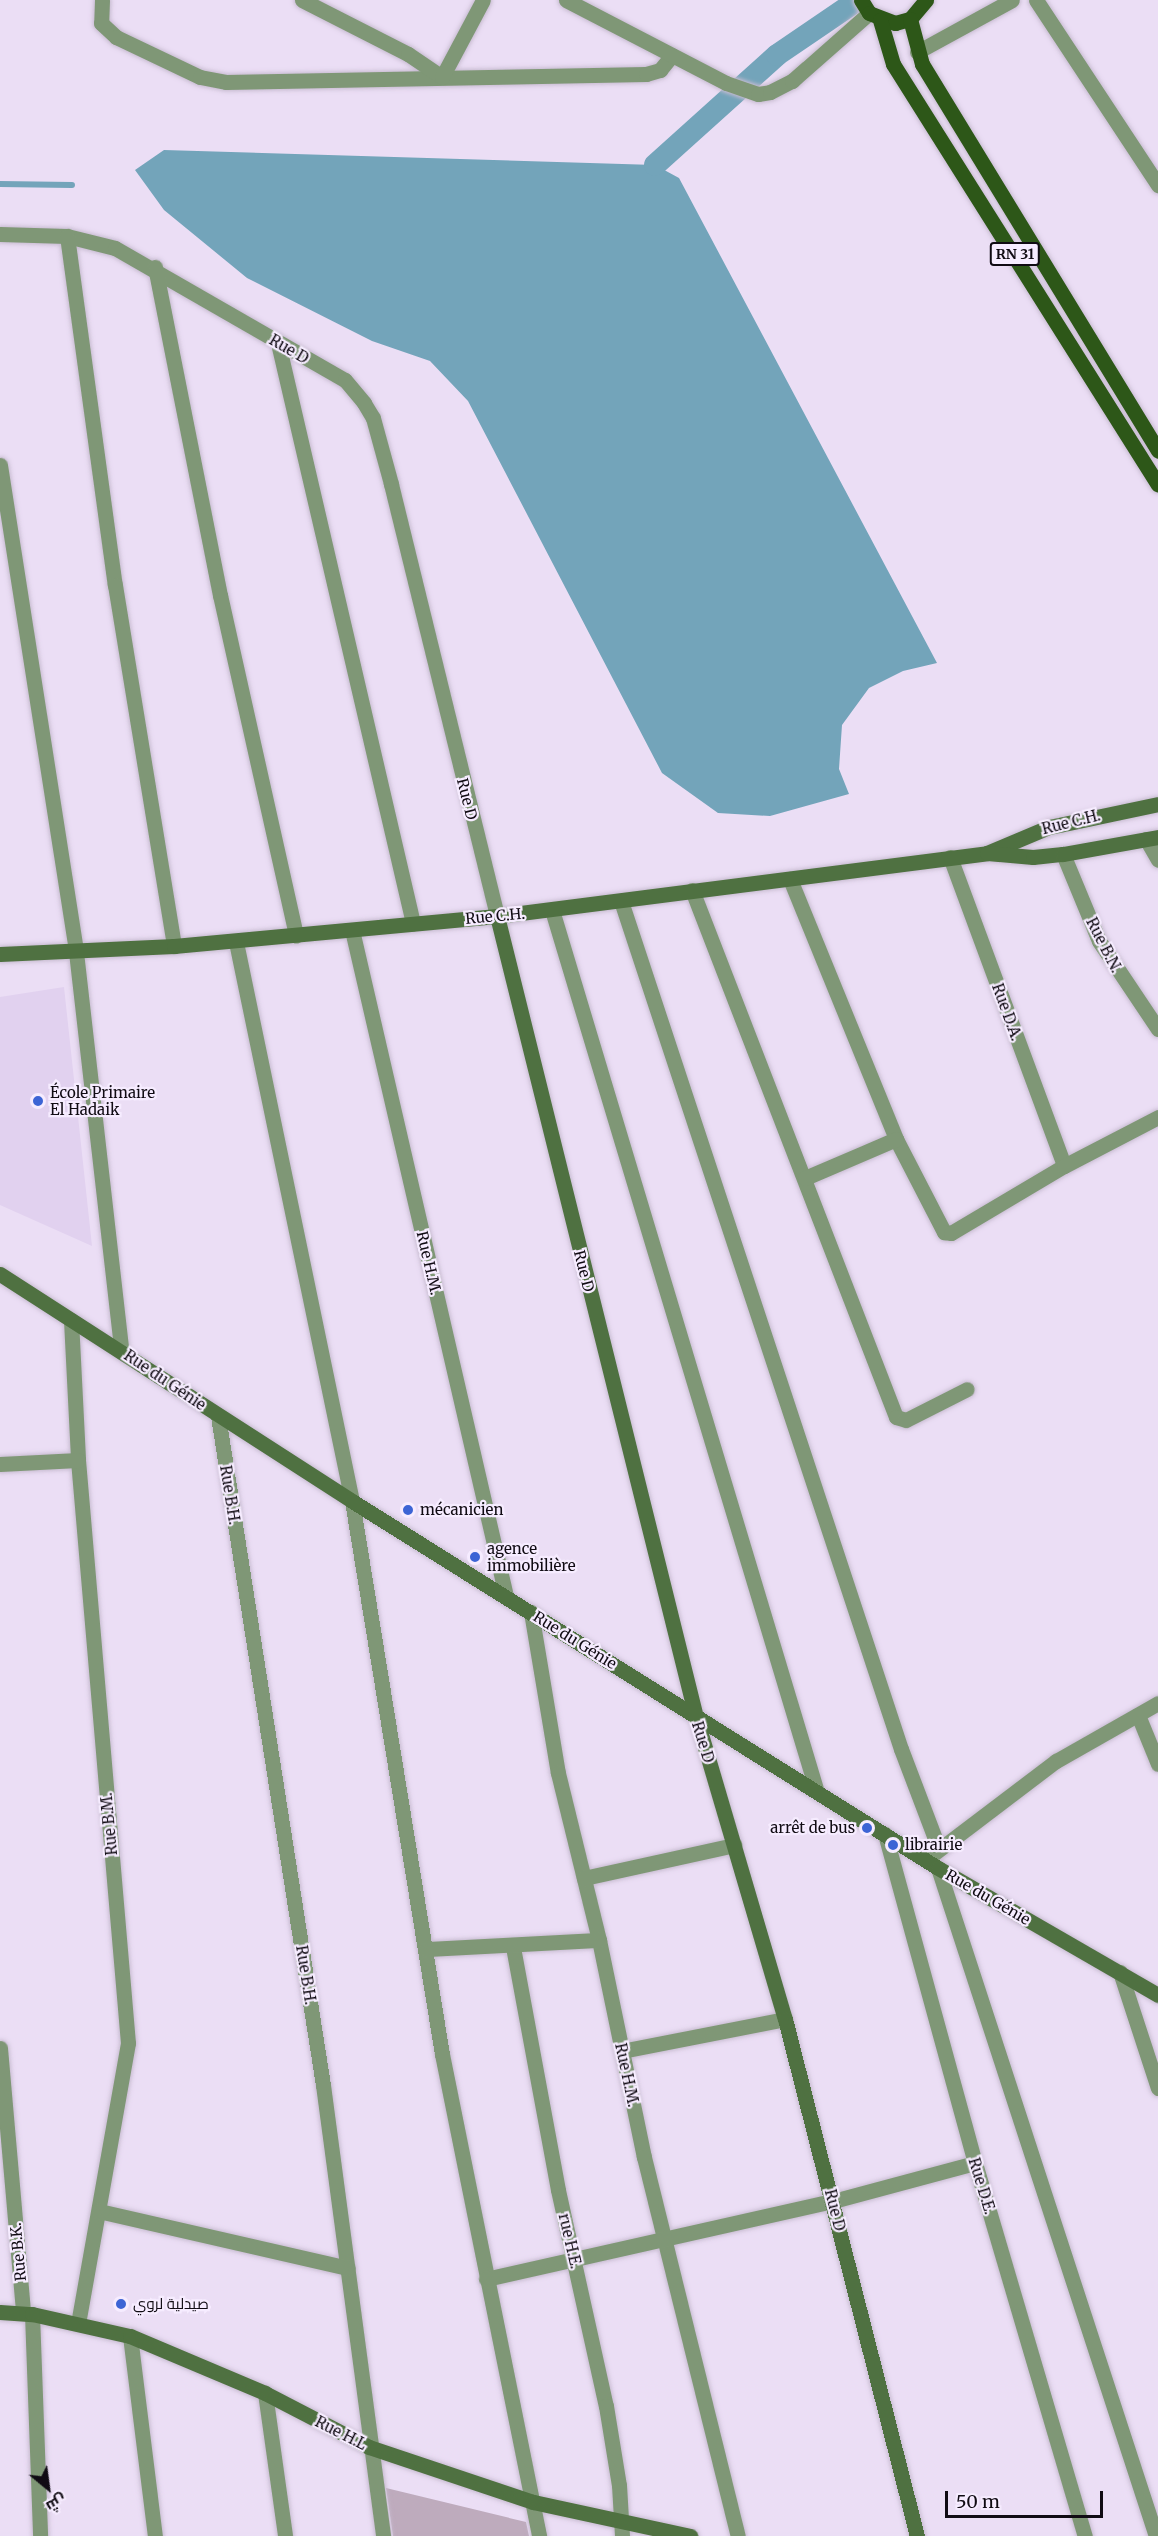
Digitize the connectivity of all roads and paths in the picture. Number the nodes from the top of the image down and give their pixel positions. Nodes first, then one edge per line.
1 (102, 0) edge
2 (302, 0) edge
3 (483, 0) edge
4 (566, 0) edge
5 (926, 0) edge
6 (986, 0) edge
7 (1036, 0) edge
8 (1008, 2) edge
9 (870, 11) edge
10 (910, 19) junction
11 (917, 52) junction
12 (672, 55) junction
13 (442, 77) junction
14 (1158, 185) edge
15 (0, 234) edge
16 (67, 236) junction
17 (155, 267) junction
18 (278, 343) junction
19 (1158, 451) edge
20 (0, 465) edge
21 (1158, 485) edge
22 (1158, 804) edge
23 (1152, 838) edge
24 (987, 853) junction
25 (1063, 854) junction
26 (950, 857) junction
27 (1158, 860) edge
28 (790, 879) junction
29 (692, 890) junction
30 (621, 901) junction
31 (552, 910) junction
32 (497, 916) junction
33 (413, 923) junction
34 (352, 930) junction
35 (296, 936) junction
36 (236, 942) junction
37 (174, 946) junction
38 (76, 952) junction
39 (0, 954) edge
40 (1158, 1029) edge
41 (1158, 1117) edge
42 (896, 1139) junction
43 (1064, 1166) junction
44 (805, 1178) junction
45 (0, 1274) edge
46 (71, 1320) junction
47 (121, 1350) junction
48 (968, 1389) dead end
49 (218, 1416) junction
50 (78, 1460) junction
51 (0, 1464) edge
52 (352, 1502) junction
53 (506, 1596) junction
54 (531, 1612) junction
55 (1158, 1703) edge
56 (1138, 1715) junction
57 (696, 1717) junction
58 (1158, 1764) edge
59 (816, 1789) junction
60 (885, 1834) junction
61 (734, 1845) junction
62 (939, 1849) junction
63 (932, 1864) junction
64 (584, 1878) junction
65 (599, 1940) junction
66 (513, 1947) junction
67 (426, 1949) junction
68 (1120, 1972) junction
69 (1158, 1995) edge
70 (785, 2019) junction
71 (0, 2048) edge
72 (622, 2051) junction
73 (1158, 2088) edge
74 (975, 2163) junction
75 (833, 2201) junction
76 (99, 2211) junction
77 (663, 2239) junction
78 (574, 2260) junction
79 (348, 2268) junction
80 (486, 2280) junction
81 (0, 2312) edge
82 (27, 2314) junction
83 (78, 2324) junction
84 (130, 2336) junction
85 (265, 2393) junction
86 (369, 2447) junction
87 (533, 2502) junction
88 (622, 2530) edge
89 (40, 2536) edge
90 (155, 2536) edge
91 (285, 2536) edge
92 (383, 2536) edge
93 (538, 2536) edge
94 (690, 2536) edge
95 (738, 2536) edge
96 (917, 2536) edge
97 (1085, 2536) edge
98 (1156, 2536) edge

1 - 13 street
2 - 13 street
3 - 13 street
4 - 12 street
5 - 10 main road
6 - 8 street
7 - 14 street
8 - 11 street
9 - 10 main road
9 - 12 street
9 - 21 main road, RN 31
10 - 11 main road, RN 31
11 - 19 main road, RN 31
12 - 13 street
15 - 16 street, Rue D
16 - 17 street, Rue D
16 - 37 street
17 - 18 street, Rue D
17 - 35 street
18 - 32 street, Rue D
18 - 33 street
20 - 38 street
22 - 24 street, Rue C.H.
23 - 25 street, Rue C.H.
23 - 27 street
24 - 25 street, Rue C.H.
24 - 26 street, Rue C.H.
25 - 40 street, Rue B.N.
26 - 28 street, Rue C.H.
26 - 43 street, Rue D.A.
28 - 29 street, Rue C.H.
28 - 42 street
29 - 30 street, Rue C.H.
29 - 44 street
30 - 31 street, Rue C.H.
30 - 62 street
31 - 32 street, Rue C.H.
31 - 59 street
32 - 33 street, Rue C.H.
32 - 57 street, Rue D
33 - 34 street, Rue C.H.
34 - 35 street, Rue C.H.
34 - 53 street, Rue H.M.
35 - 36 street, Rue C.H.
36 - 37 street, Rue C.H.
36 - 52 street
37 - 38 street, Rue C.H.
38 - 39 street, Rue C.H.
38 - 47 street
41 - 43 street
42 - 43 street
42 - 44 street
44 - 48 street
45 - 46 street, Rue du Génie
46 - 47 street, Rue du Génie
46 - 50 street, Rue B.M.
47 - 49 street, Rue du Génie
49 - 52 street, Rue du Génie
49 - 79 street, Rue B.H.
50 - 51 street
50 - 76 street, Rue B.M.
52 - 53 street, Rue du Génie
52 - 67 street
53 - 54 street, Rue du Génie
54 - 57 street, Rue du Génie
54 - 64 street, Rue H.M.
55 - 56 street
56 - 58 street
56 - 62 street
57 - 59 street, Rue du Génie
57 - 61 street, Rue D
59 - 60 street, Rue du Génie
60 - 63 street, Rue du Génie
60 - 74 street, Rue D.E.
61 - 64 street
61 - 70 street, Rue D
62 - 63 street
63 - 68 street, Rue du Génie
63 - 98 street
64 - 65 street, Rue H.M.
65 - 66 street
65 - 72 street, Rue H.M.
66 - 67 street
66 - 78 street, rue H.E.
67 - 80 street
68 - 69 street, Rue du Génie
68 - 73 street
70 - 72 street
70 - 75 street, Rue D
71 - 82 street, Rue B.K.
72 - 77 street, Rue H.M.
74 - 75 street
74 - 97 street, Rue D.E.
75 - 77 street
75 - 96 street, Rue D
76 - 79 street
76 - 83 street, Rue B.M.
77 - 78 street
77 - 95 street, Rue H.M.
78 - 80 street
78 - 88 street, rue H.E.
79 - 86 street, Rue B.H.
80 - 87 street
81 - 82 street, Rue H.L
82 - 83 street, Rue H.L
82 - 89 street, Rue B.K.
83 - 84 street, Rue H.L
84 - 85 street, Rue H.L
84 - 90 street
85 - 86 street, Rue H.L
85 - 91 street
86 - 87 street, Rue H.L
86 - 92 street, Rue B.H.
87 - 88 street, Rue H.L
87 - 93 street
88 - 94 street, Rue H.L

